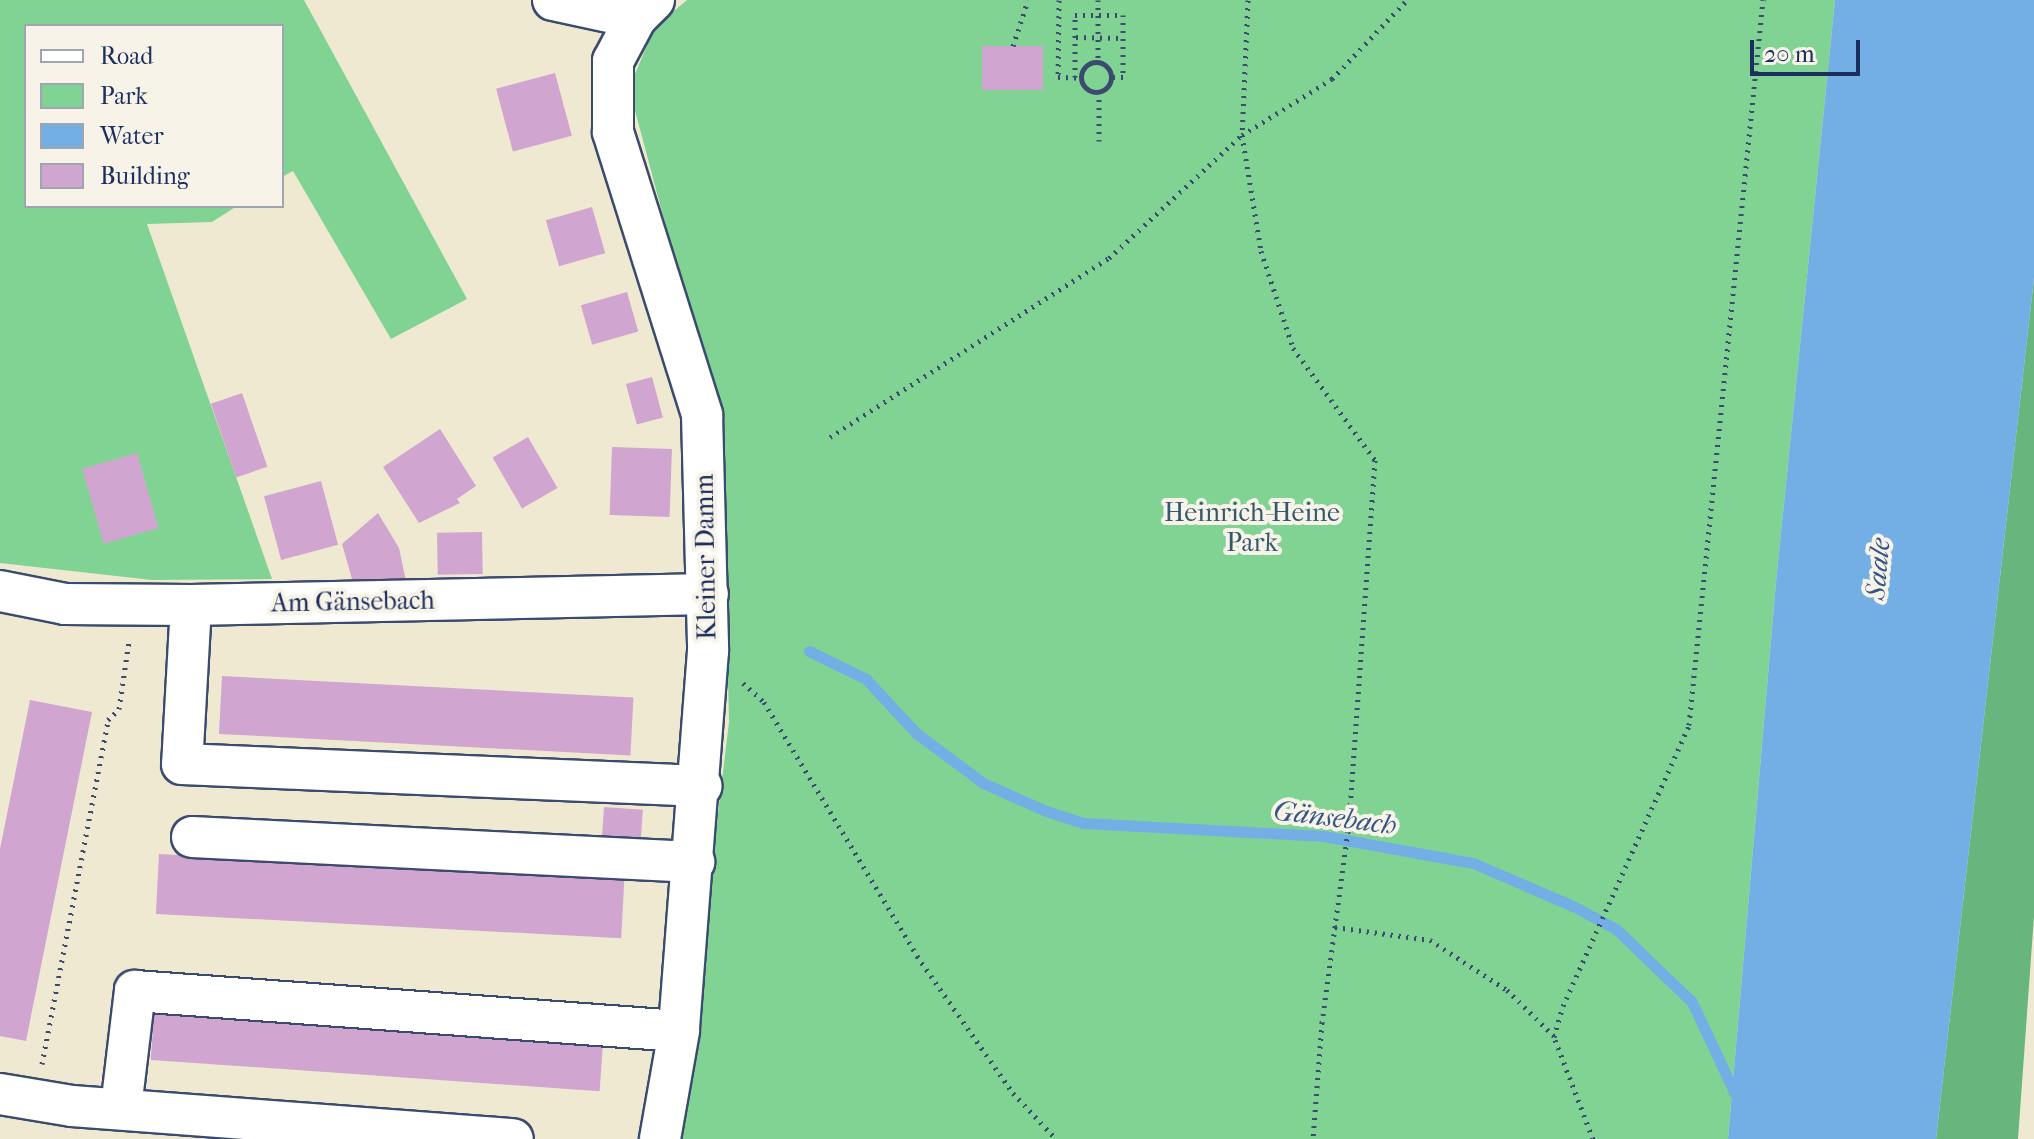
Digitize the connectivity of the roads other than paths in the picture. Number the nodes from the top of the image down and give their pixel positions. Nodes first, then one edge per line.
1 (553, 0) edge
2 (645, 9) edge
3 (0, 591) edge
4 (708, 594) junction
5 (191, 605) junction
6 (702, 786) junction
7 (192, 837) dead end
8 (694, 862) junction
9 (679, 1031) junction
10 (121, 1108) junction
11 (43, 1110) edge
12 (513, 1139) edge
13 (660, 1139) edge

1 - 2 street
2 - 4 street, Kleiner Damm
3 - 5 street, Am Gänsebach
4 - 5 street, Am Gänsebach
4 - 6 street, Kleiner Damm
5 - 6 street
6 - 8 street, Kleiner Damm
7 - 8 street
8 - 9 street, Kleiner Damm
9 - 10 street
9 - 13 street, Kleiner Damm
10 - 11 street
10 - 12 street

